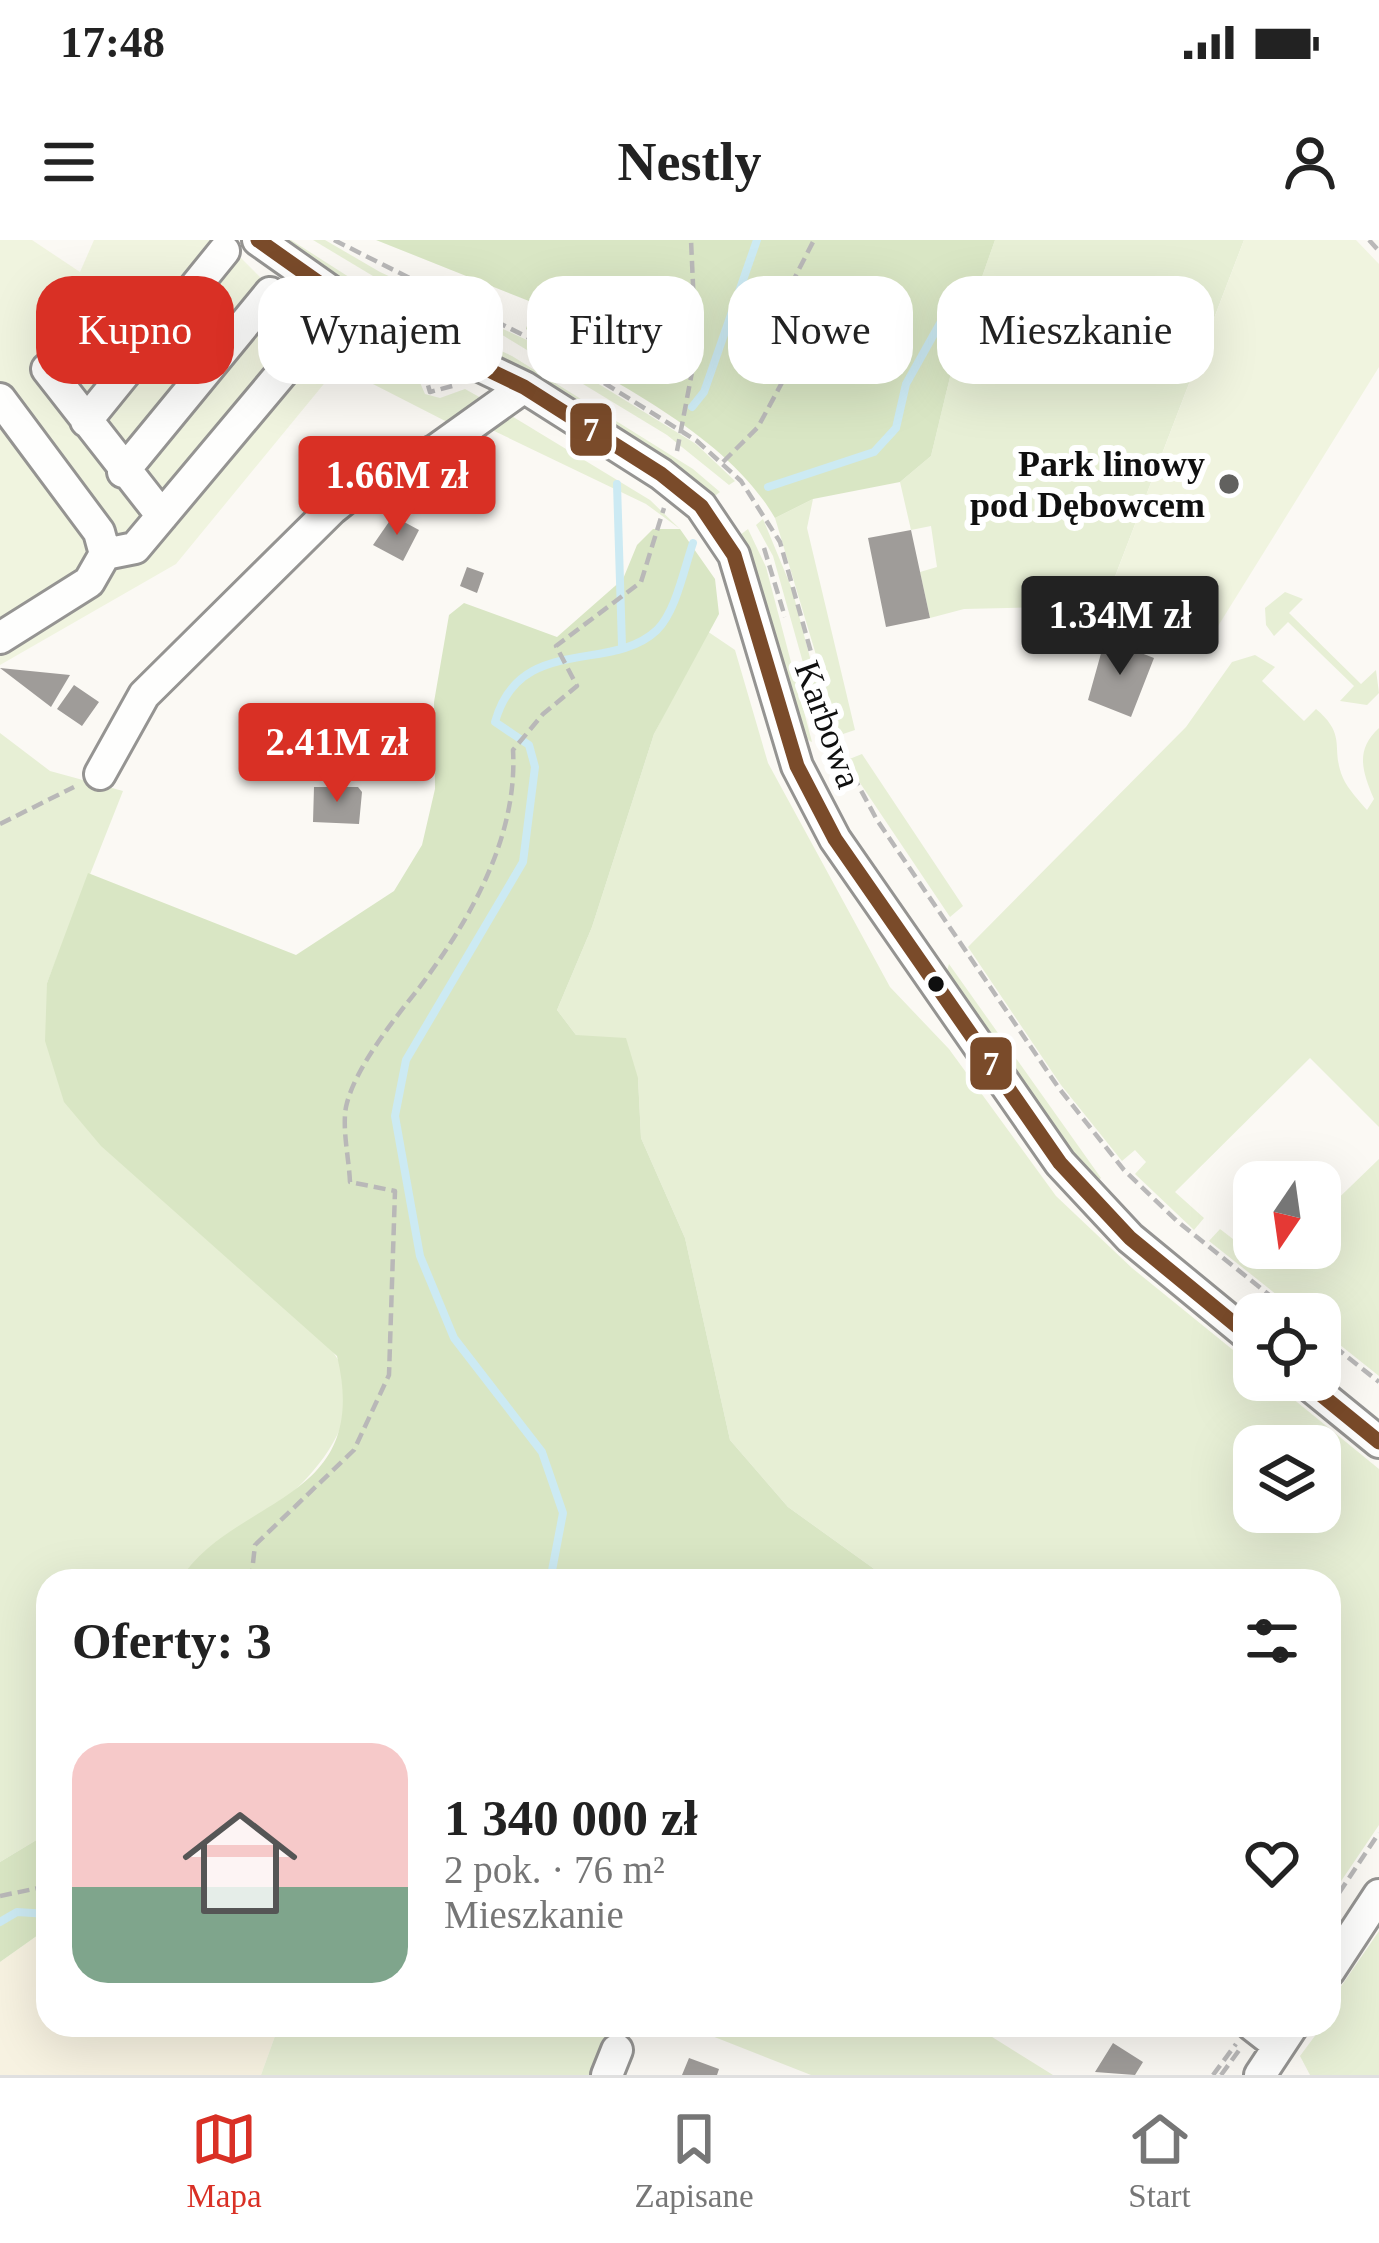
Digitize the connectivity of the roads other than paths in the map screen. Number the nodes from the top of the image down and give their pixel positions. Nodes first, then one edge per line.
1 (258, 240) edge
2 (224, 251) dead end
3 (309, 276) edge
4 (258, 308) edge
5 (58, 384) edge
6 (273, 384) edge
7 (491, 384) edge
8 (512, 396) junction
9 (0, 399) edge
10 (86, 421) junction
11 (123, 472) junction
12 (162, 516) junction
13 (105, 554) junction
14 (0, 638) edge
15 (100, 774) road end
16 (1233, 1323) edge
17 (1329, 1401) edge
18 (1379, 1442) edge
19 (1379, 1895) edge
20 (1341, 1953) edge
21 (1276, 2051) edge
22 (1299, 2075) edge

1 - 3 street, Karbowa
2 - 10 street
4 - 11 street
5 - 10 street
6 - 12 street
7 - 8 street, Karbowa
8 - 15 street
8 - 16 street, Karbowa
9 - 13 street
10 - 11 street
11 - 12 street
12 - 13 street
13 - 14 street
17 - 18 street
19 - 20 street
21 - 22 street

